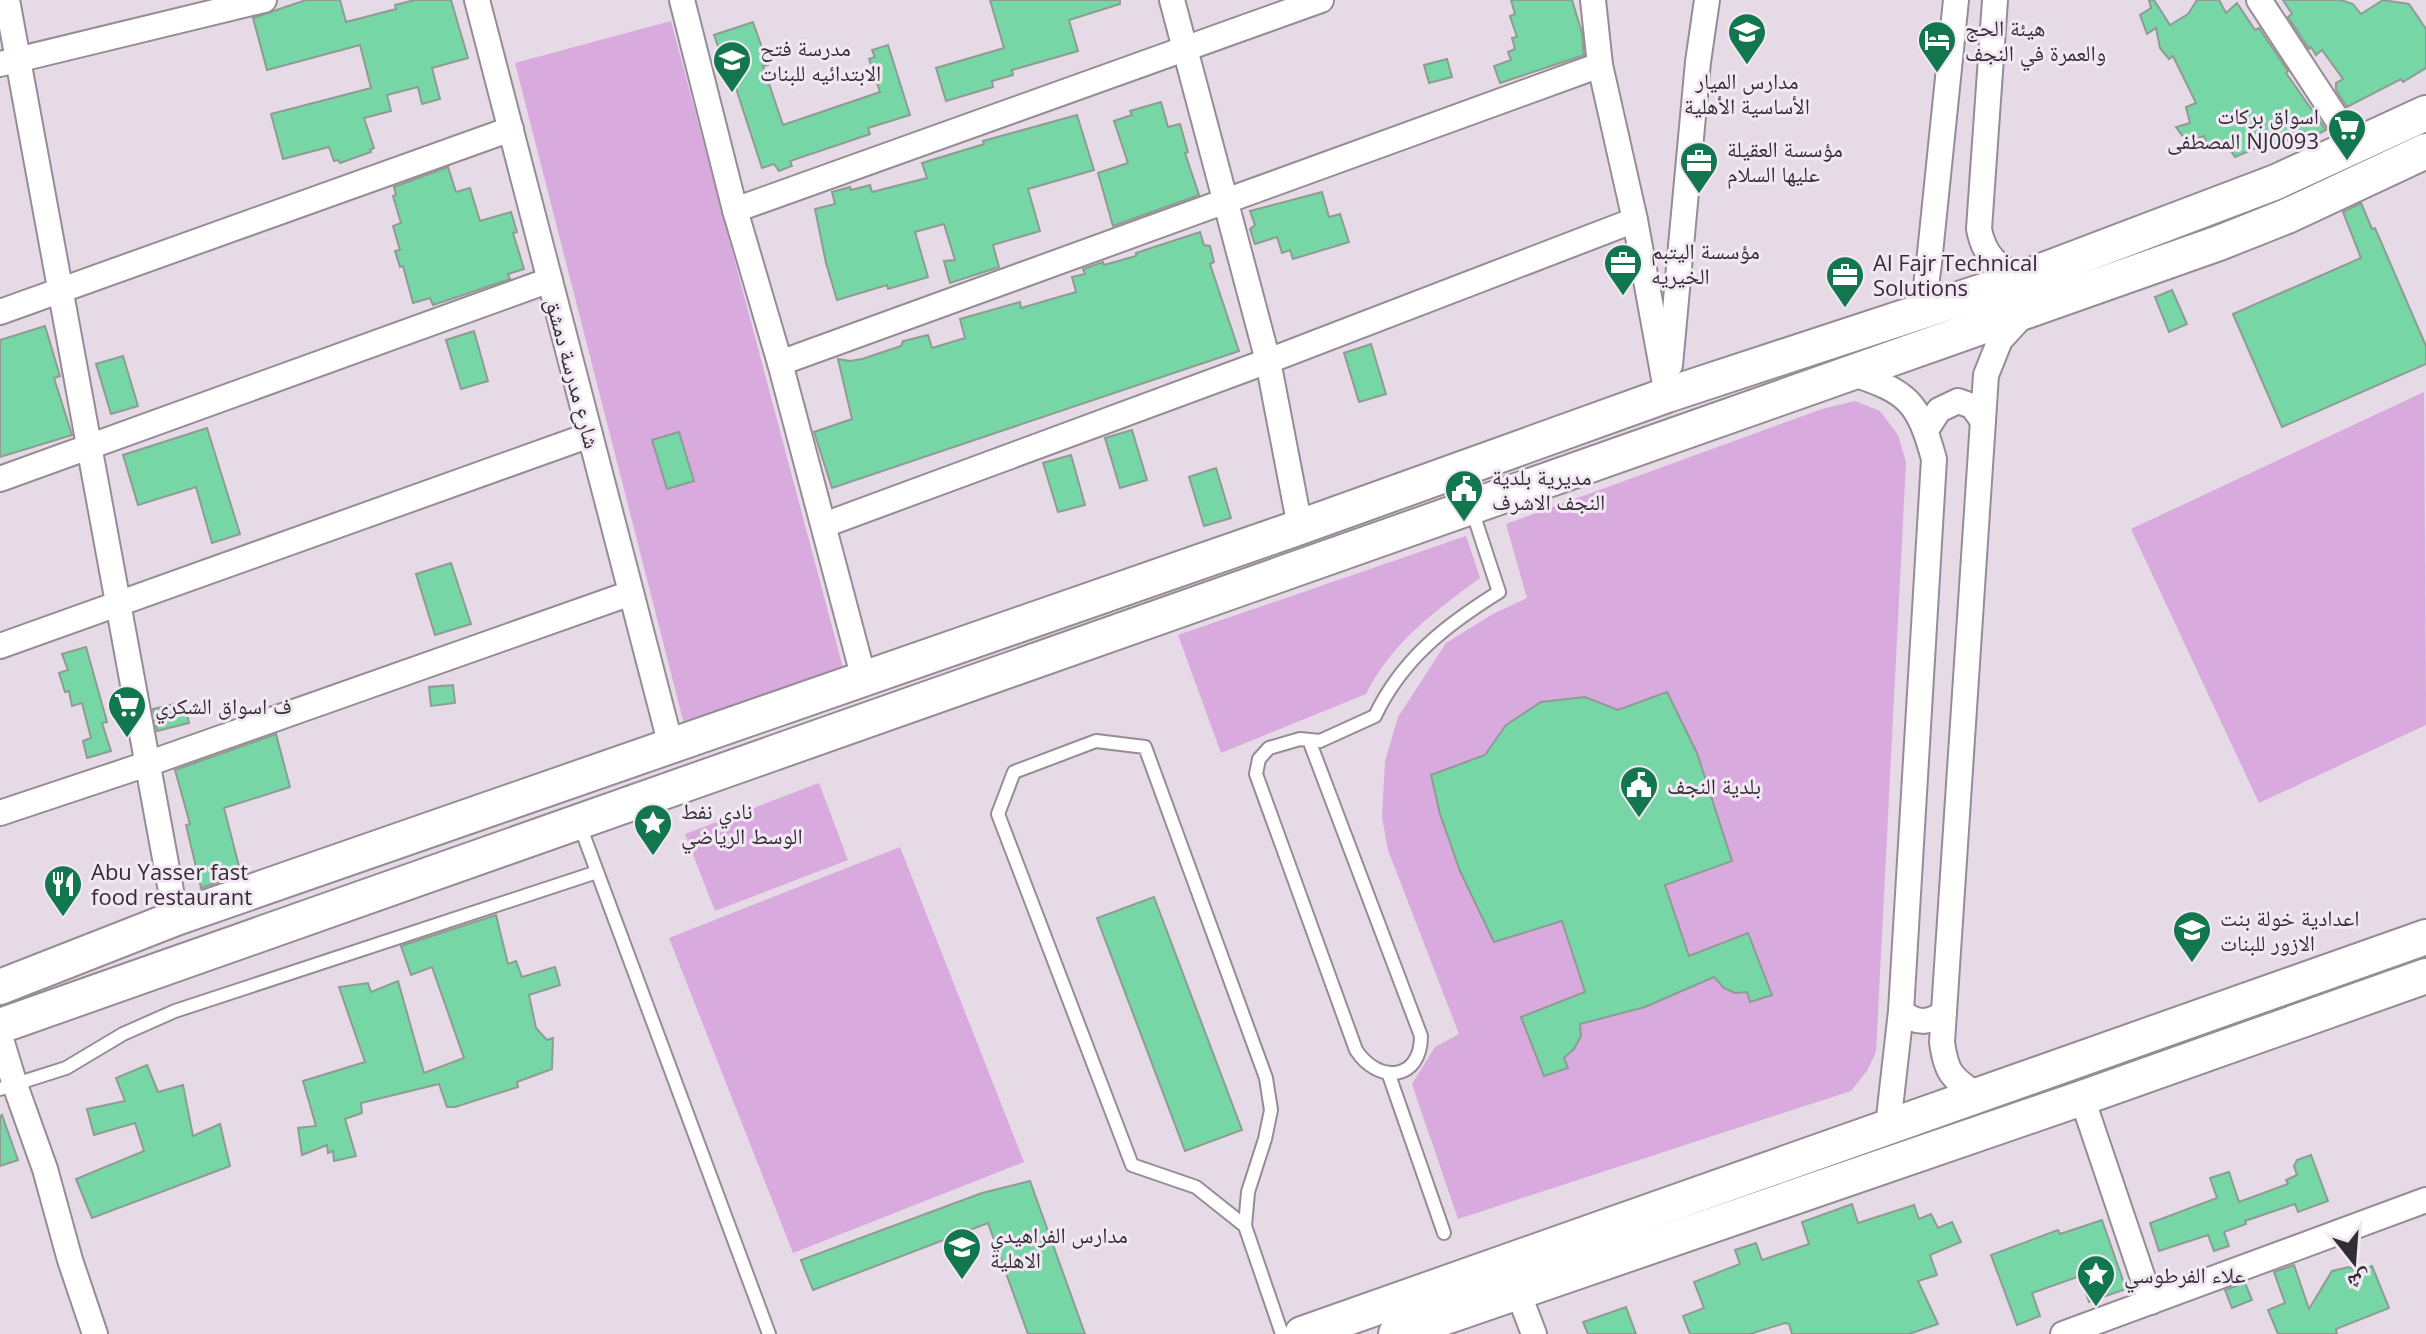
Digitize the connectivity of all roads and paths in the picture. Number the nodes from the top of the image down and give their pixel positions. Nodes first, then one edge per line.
1 (7, 0) edge
2 (264, 0) edge
3 (477, 0) edge
4 (682, 0) edge
5 (1172, 0) edge
6 (1321, 0) edge
7 (1593, 0) edge
8 (1691, 0) edge
9 (1707, 0) edge
10 (1956, 0) edge
11 (1995, 0) edge
12 (2259, 0) edge
13 (1186, 49) junction
14 (9, 62) edge
15 (1698, 62) junction
16 (1600, 65) junction
17 (2426, 113) edge
18 (511, 129) junction
19 (2354, 145) junction
20 (2426, 151) edge
21 (2276, 182) junction
22 (1227, 201) junction
23 (2215, 207) junction
24 (735, 210) junction
25 (2287, 216) junction
26 (1635, 220) junction
27 (2219, 243) junction
28 (550, 280) junction
29 (60, 290) junction
30 (2025, 295) junction
31 (0, 312) edge
32 (1913, 313) junction
33 (1268, 361) junction
34 (780, 363) junction
35 (1851, 373) junction
36 (1667, 395) junction
37 (1983, 421) junction
38 (1926, 430) junction
39 (590, 435) junction
40 (89, 447) junction
41 (0, 479) edge
42 (1471, 507) junction
43 (824, 525) junction
44 (1300, 527) junction
45 (1193, 564) junction
46 (1135, 584) junction
47 (631, 593) junction
48 (1201, 602) junction
49 (118, 604) junction
50 (1143, 622) junction
51 (0, 646) edge
52 (864, 679) junction
53 (1309, 740) junction
54 (671, 746) junction
55 (147, 764) junction
56 (0, 813) edge
57 (578, 820) junction
58 (597, 872) junction
59 (176, 918) junction
60 (2426, 937) edge
61 (2352, 963) junction
62 (2426, 976) edge
63 (0, 987) edge
64 (2365, 998) junction
65 (1901, 1011) junction
66 (1944, 1012) junction
67 (0, 1026) edge
68 (0, 1036) edge
69 (1389, 1075) junction
70 (7, 1087) edge
71 (1977, 1095) junction
72 (2082, 1098) junction
73 (1888, 1126) junction
74 (2426, 1200) edge
75 (1245, 1226) junction
76 (1444, 1233) dead end
77 (1518, 1292) junction
78 (2151, 1302) junction
79 (95, 1334) edge
80 (769, 1334) edge
81 (1282, 1334) edge
82 (1302, 1334) edge
83 (1396, 1334) edge
84 (1534, 1334) edge
85 (2063, 1334) edge

1 - 14 street
2 - 14 street
3 - 18 street, شارع مدرسة دمشق
4 - 24 street
5 - 13 street
6 - 13 street
7 - 16 street
8 - 15 street
9 - 15 street
10 - 32 street
11 - 30 street
12 - 19 street
13 - 22 street
13 - 24 street
14 - 29 street
15 - 36 street
16 - 22 street
16 - 26 street
17 - 19 street
18 - 28 street, شارع مدرسة دمشق
18 - 29 street
19 - 21 street
20 - 25 street
21 - 23 street
21 - 25 street
22 - 33 street
22 - 34 street
23 - 27 street
23 - 30 street
24 - 34 street
25 - 27 street
26 - 33 street
26 - 36 street
27 - 30 street
28 - 39 street, شارع مدرسة دمشق
28 - 40 street
29 - 31 street
29 - 40 street
30 - 32 street
30 - 35 street
30 - 37 street
32 - 36 street
33 - 43 street
33 - 44 street
34 - 43 street
35 - 38 street
35 - 42 street
36 - 44 street
37 - 38 street
37 - 66 street
38 - 65 street
39 - 47 street, شارع مدرسة دمشق
39 - 49 street
40 - 41 street
40 - 49 street
42 - 48 street
42 - 53 lane
43 - 52 street
44 - 45 street
45 - 46 street
45 - 48 street
46 - 50 street
46 - 52 street
47 - 54 street, شارع مدرسة دمشق
47 - 55 street
48 - 50 street
49 - 51 street
49 - 55 street
50 - 57 street
52 - 54 street
53 - 69 lane
53 - 69 lane
54 - 59 street
55 - 56 street
55 - 59 street
57 - 58 lane
57 - 67 street
58 - 70 lane
58 - 80 lane
59 - 63 street
60 - 61 street
61 - 64 street
61 - 71 street
62 - 64 street
64 - 72 street
65 - 66 street
65 - 73 street
66 - 71 street
68 - 70 street
69 - 76 lane
70 - 79 street
71 - 73 street
72 - 77 street
72 - 78 street
73 - 82 street
74 - 78 street
75 - 75 lane
75 - 81 lane
77 - 83 street
77 - 84 street
78 - 85 street

